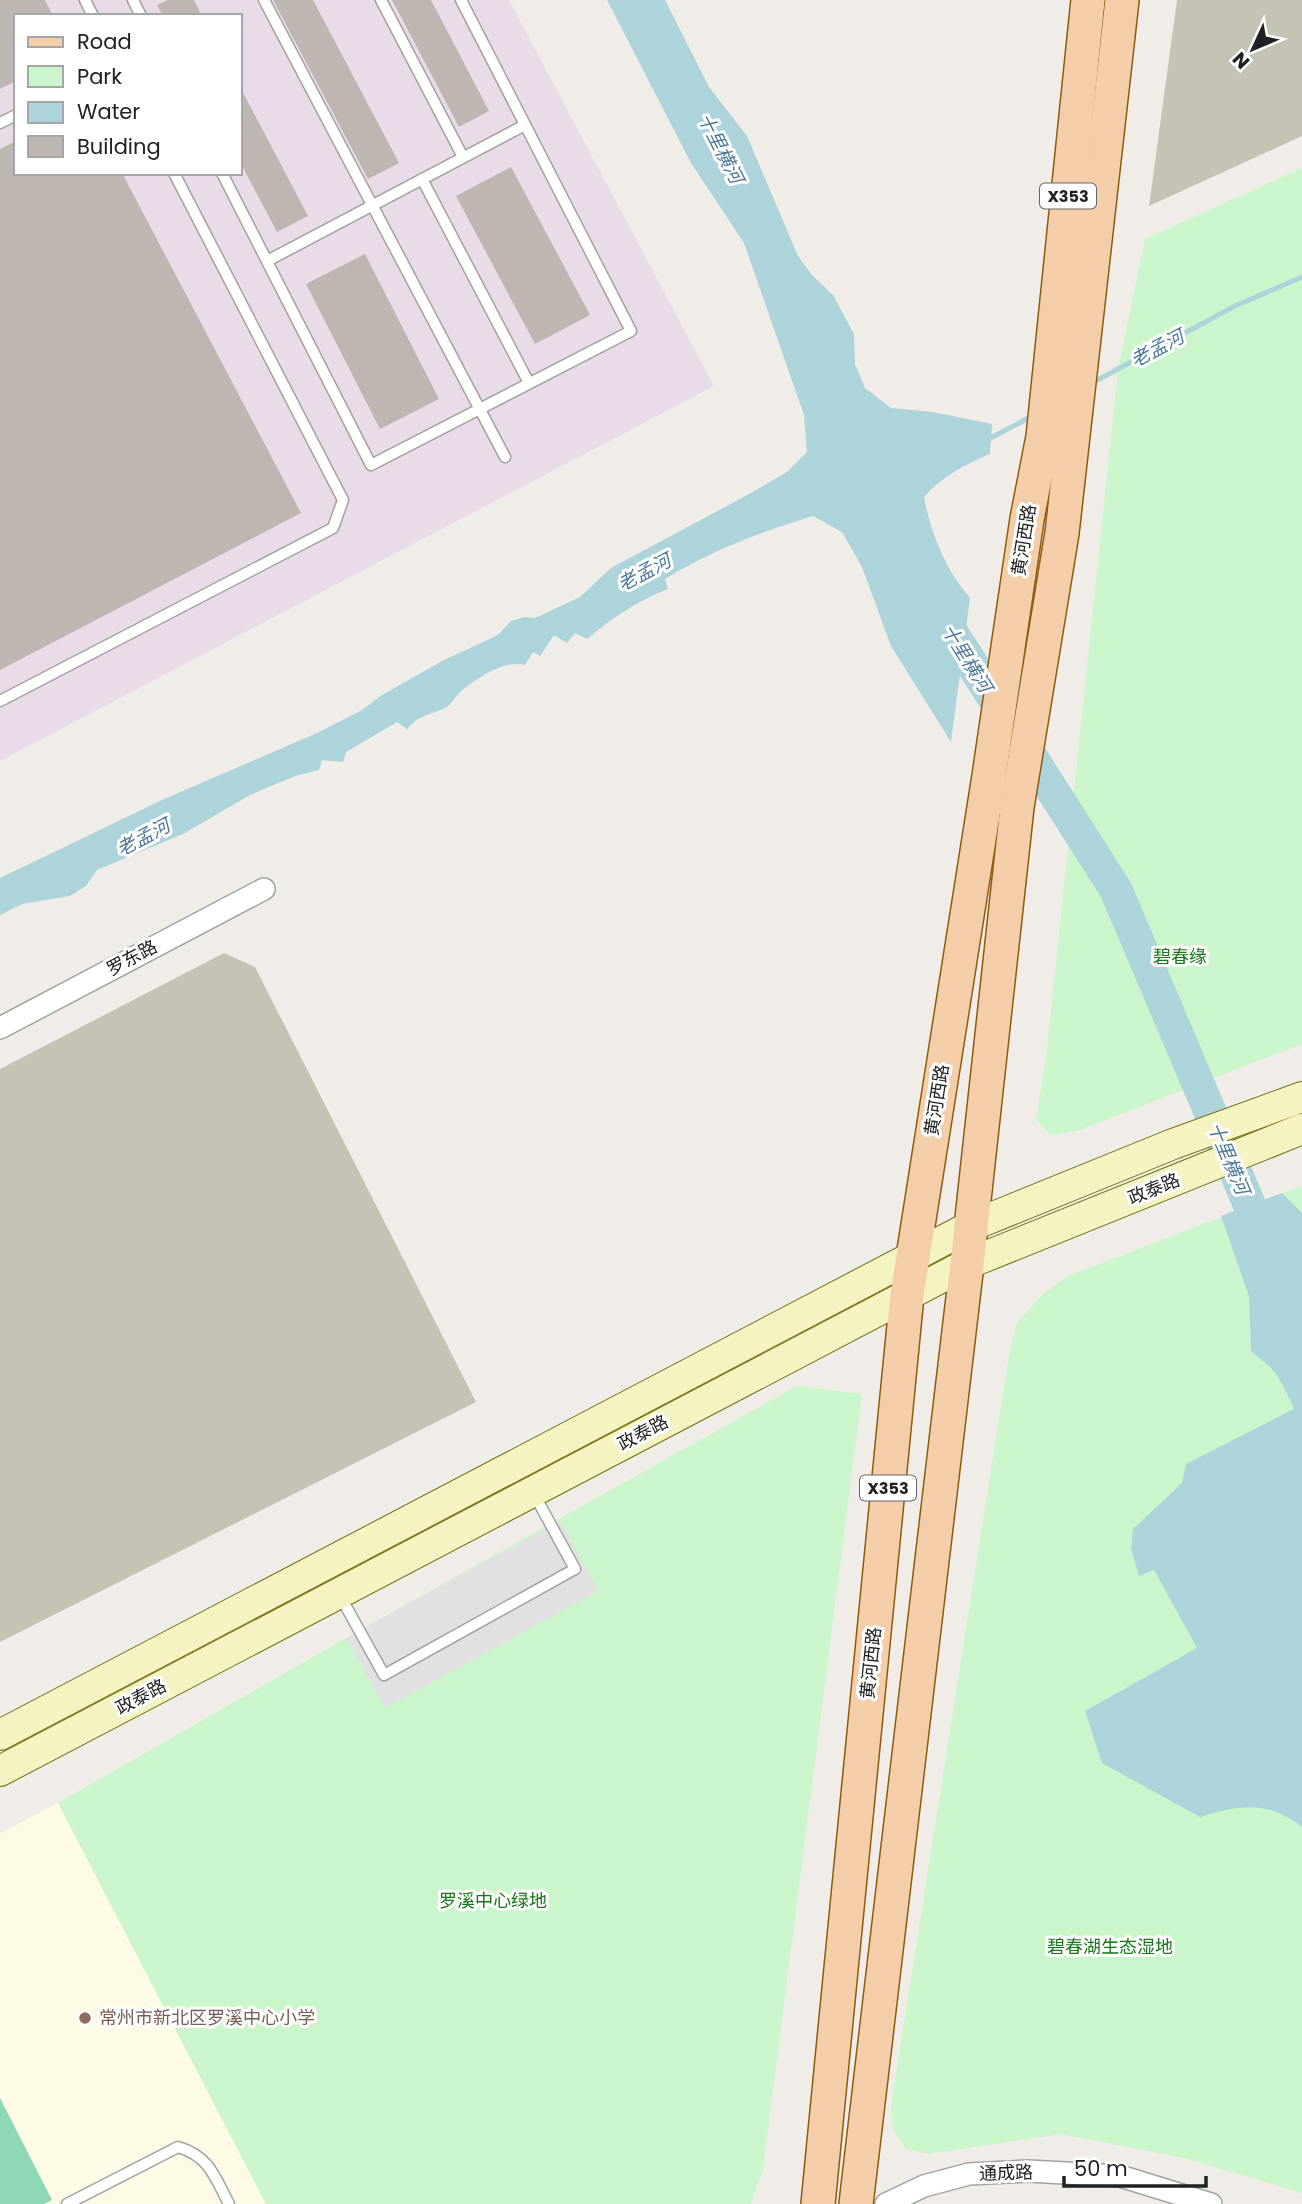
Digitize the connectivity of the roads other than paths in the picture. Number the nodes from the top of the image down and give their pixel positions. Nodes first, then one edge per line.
1 (264, 0) edge
2 (381, 0) edge
3 (461, 0) edge
4 (1088, 0) edge
5 (1122, 0) edge
6 (525, 125) junction
7 (463, 157) junction
8 (175, 175) edge
9 (223, 175) edge
10 (422, 179) junction
11 (372, 205) junction
12 (267, 261) junction
13 (529, 383) junction
14 (480, 409) junction
15 (505, 457) dead end
16 (0, 701) edge
17 (264, 889) dead end
18 (0, 1028) edge
19 (1297, 1099) edge
20 (1302, 1129) edge
21 (971, 1226) junction
22 (913, 1255) junction
23 (967, 1264) junction
24 (907, 1295) junction
25 (533, 1491) junction
26 (338, 1593) junction
27 (0, 1735) edge
28 (0, 1771) edge
29 (67, 2204) edge
30 (229, 2204) edge
31 (818, 2204) edge
32 (856, 2204) edge
33 (886, 2204) edge
34 (1211, 2204) edge

1 - 11 lane
2 - 7 lane
3 - 6 lane
4 - 22 main road, 黄河西路 / X353
5 - 21 main road, 黄河西路 / X353
6 - 7 lane
6 - 13 lane
7 - 10 lane
8 - 16 lane
9 - 12 lane
10 - 11 lane
10 - 13 lane
11 - 12 lane
11 - 14 lane
12 - 14 lane
13 - 14 lane
14 - 15 lane
17 - 18 street, 罗东路
19 - 21 main road, 政泰路
20 - 23 main road, 政泰路
21 - 22 main road, 政泰路
21 - 23 main road, 黄河西路 / X353
22 - 24 main road, 黄河西路 / X353
22 - 27 main road, 政泰路
23 - 24 main road, 政泰路
23 - 32 main road, 黄河西路 / X353
24 - 25 main road, 政泰路
24 - 31 main road, 黄河西路 / X353
25 - 26 main road, 政泰路
25 - 26 lane
26 - 28 main road, 政泰路
29 - 30 lane
33 - 34 street, 通成路

